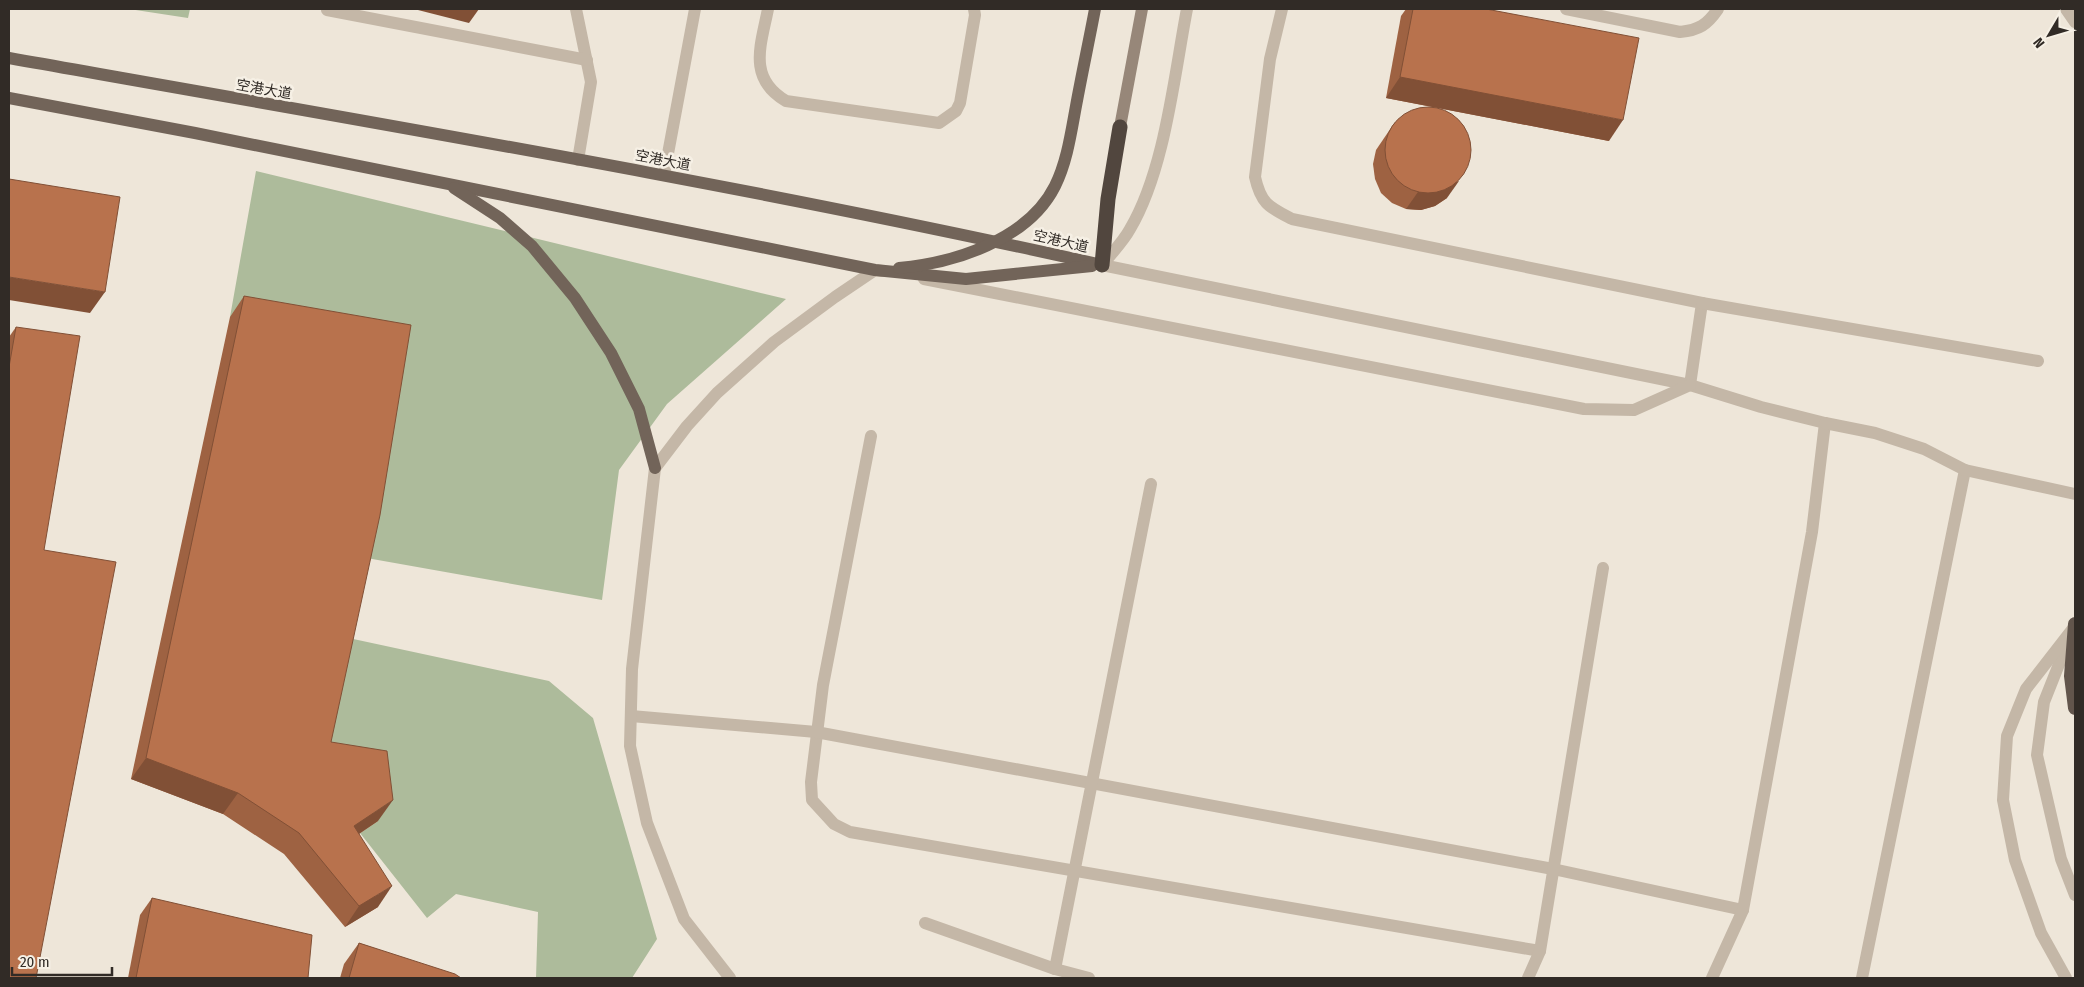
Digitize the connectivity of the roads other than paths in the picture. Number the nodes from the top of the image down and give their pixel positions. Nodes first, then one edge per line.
1 (576, 9) edge
2 (695, 9) edge
3 (768, 9) edge
4 (974, 9) edge
5 (1095, 9) edge
6 (1142, 9) edge
7 (1187, 9) edge
8 (1282, 9) edge
9 (1566, 9) edge
10 (1718, 9) edge
11 (2066, 9) edge
12 (327, 10) edge
13 (2075, 22) edge
14 (9, 58) edge
15 (587, 60) junction
16 (9, 98) edge
17 (1120, 127) joint
18 (578, 160) junction
19 (664, 175) junction
20 (448, 184) junction
21 (995, 241) junction
22 (1102, 265) junction
23 (876, 270) junction
24 (1702, 303) junction
25 (2038, 361) dead end
26 (1690, 385) junction
27 (1825, 423) junction
28 (871, 436) dead end
29 (655, 468) junction
30 (1965, 470) junction
31 (1151, 484) dead end
32 (2075, 494) edge
33 (1603, 568) dead end
34 (2075, 625) edge
35 (2075, 708) edge
36 (631, 716) junction
37 (816, 732) junction
38 (1092, 784) junction
39 (1554, 868) junction
40 (1075, 871) junction
41 (2075, 894) edge
42 (1743, 910) junction
43 (925, 923) dead end
44 (1540, 951) junction
45 (1055, 969) junction
46 (730, 978) edge
47 (1089, 978) edge
48 (1528, 978) edge
49 (1712, 978) edge
50 (1862, 978) edge
51 (2066, 978) edge

1 - 15 street
2 - 19 street
3 - 4 street
5 - 21 main road
6 - 17 main road
7 - 22 street
8 - 24 street
9 - 10 street
11 - 13 street
12 - 15 street
14 - 18 main road, 空港大道
15 - 18 street
16 - 20 main road, 空港大道
17 - 22 highway
18 - 19 main road, 空港大道
19 - 21 main road, 空港大道
20 - 23 main road, 空港大道
20 - 29 main road
21 - 22 main road, 空港大道
21 - 23 main road
22 - 23 main road, 空港大道
22 - 26 street
23 - 26 street
23 - 29 street
24 - 25 street
24 - 26 street
26 - 27 street
27 - 30 street
27 - 42 street
28 - 37 street
29 - 36 street
30 - 32 street
30 - 50 street
31 - 38 street
33 - 39 street
34 - 35 highway
34 - 41 street
34 - 51 street
36 - 37 street
36 - 46 street
37 - 38 street
37 - 40 street
38 - 39 street
38 - 40 street
39 - 42 street
39 - 44 street
40 - 44 street
40 - 45 street
42 - 49 street
43 - 45 street
44 - 48 street
45 - 47 street

